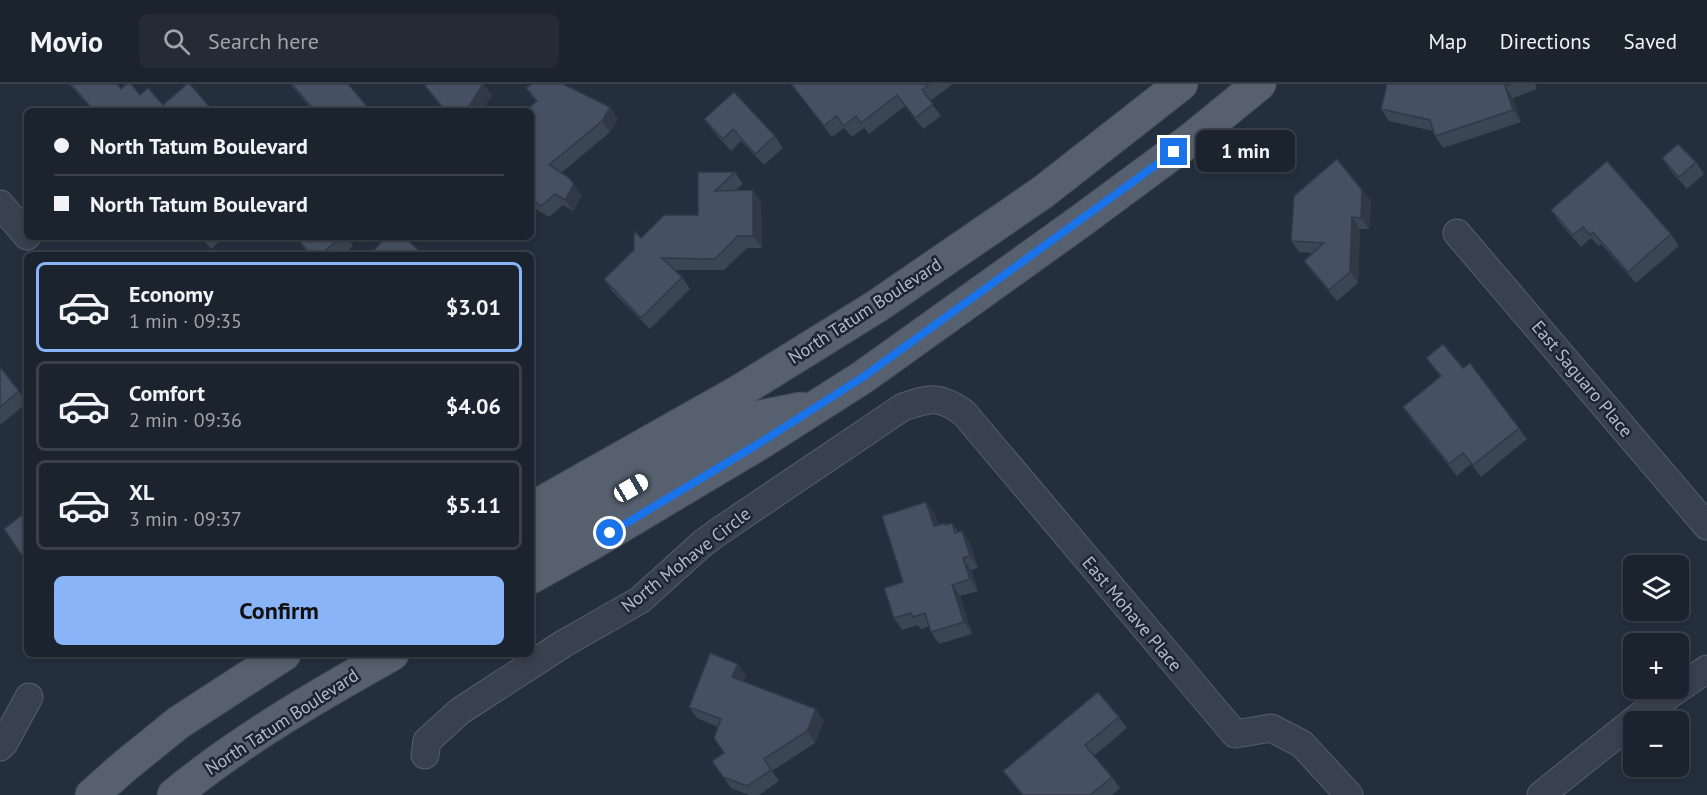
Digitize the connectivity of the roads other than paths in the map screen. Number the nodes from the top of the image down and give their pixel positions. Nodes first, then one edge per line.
1 (1181, 84) edge
2 (1259, 84) edge
3 (0, 204) edge
4 (24, 233) edge
5 (1457, 233) dead end
6 (30, 240) edge
7 (40, 252) edge
8 (930, 398) joint
9 (823, 404) junction
10 (534, 508) edge
11 (1707, 526) edge
12 (534, 543) edge
13 (534, 575) edge
14 (279, 657) edge
15 (387, 657) edge
16 (1707, 669) edge
17 (29, 697) dead end
18 (0, 747) edge
19 (425, 755) dead end
20 (92, 795) edge
21 (174, 795) edge
22 (1349, 795) edge
23 (1541, 795) edge

1 - 10 main road, North Tatum Boulevard
2 - 9 main road
3 - 4 street
5 - 11 street, East Saguaro Place
6 - 7 street
8 - 19 street, North Mohave Circle
8 - 22 street, East Mohave Place
9 - 12 main road
9 - 13 main road
14 - 20 main road
15 - 21 main road, North Tatum Boulevard
16 - 23 street
17 - 18 street

